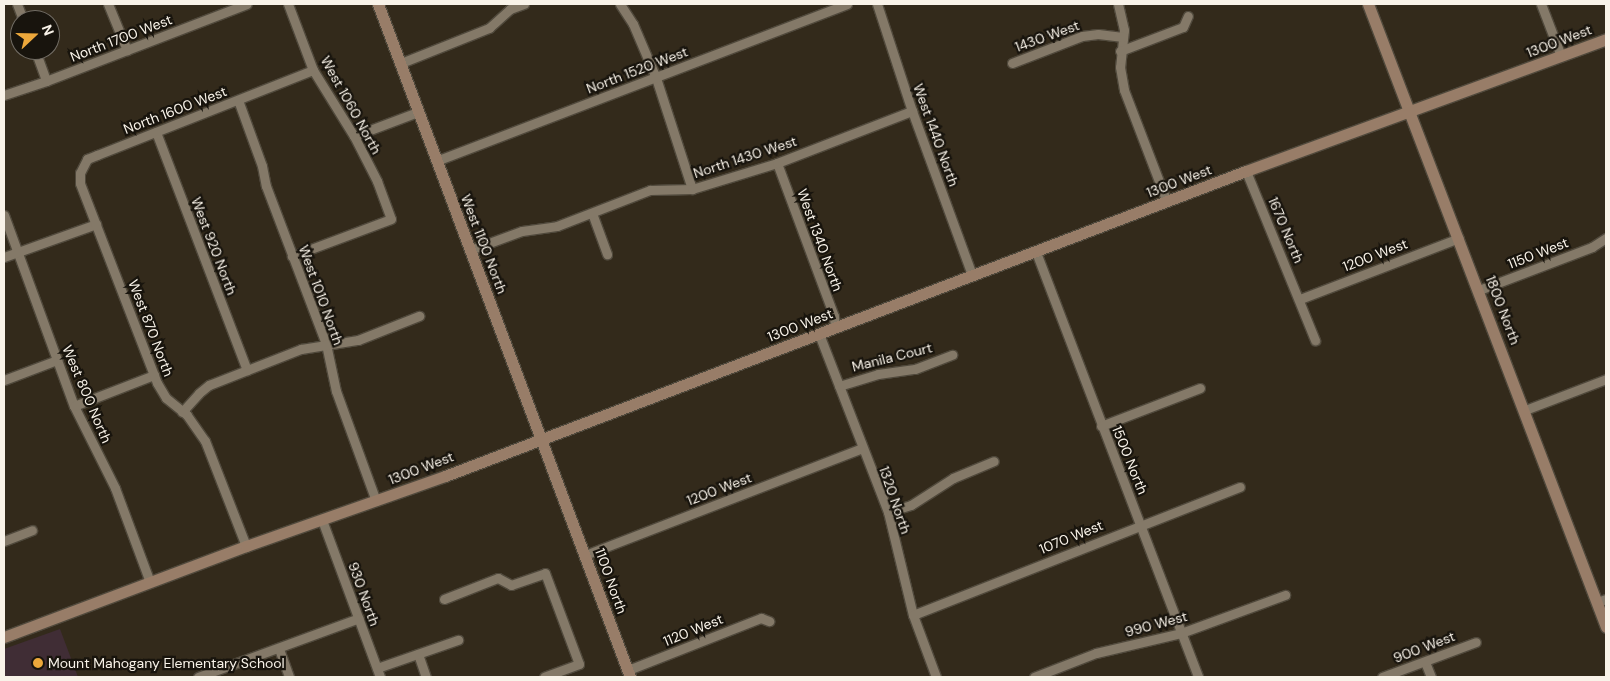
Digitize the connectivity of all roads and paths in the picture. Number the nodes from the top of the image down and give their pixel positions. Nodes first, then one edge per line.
1 (108, 4) edge
2 (248, 4) edge
3 (288, 4) edge
4 (378, 4) edge
5 (524, 4) edge
6 (620, 4) edge
7 (847, 4) edge
8 (876, 4) edge
9 (1118, 4) edge
10 (1368, 4) edge
11 (1541, 4) edge
12 (1188, 16) dead end
13 (1123, 37) junction
14 (1606, 39) edge
15 (127, 50) junction
16 (1120, 51) junction
17 (1561, 56) junction
18 (39, 60) edge
19 (400, 63) junction
20 (1012, 63) dead end
21 (313, 70) junction
22 (656, 78) junction
23 (46, 81) junction
24 (4, 95) edge
25 (238, 100) junction
26 (912, 111) junction
27 (1410, 111) junction
28 (418, 112) junction
29 (156, 132) junction
30 (354, 136) junction
31 (436, 161) junction
32 (777, 162) junction
33 (84, 164) joint
34 (1246, 171) junction
35 (692, 190) junction
36 (1167, 202) junction
37 (592, 213) junction
38 (4, 215) edge
39 (96, 224) junction
40 (1459, 238) junction
41 (1606, 238) edge
42 (470, 250) junction
43 (17, 252) junction
44 (1036, 252) junction
45 (607, 254) dead end
46 (292, 256) junction
47 (4, 257) edge
48 (972, 275) junction
49 (1479, 290) junction
50 (1300, 299) junction
51 (419, 316) dead end
52 (835, 327) junction
53 (819, 334) junction
54 (1315, 340) dead end
55 (326, 344) junction
56 (952, 355) dead end
57 (57, 360) junction
58 (247, 370) junction
59 (154, 376) junction
60 (1606, 379) edge
61 (4, 380) edge
62 (839, 386) junction
63 (1200, 388) dead end
64 (74, 406) junction
65 (1525, 410) junction
66 (182, 412) junction
67 (1101, 426) junction
68 (542, 439) junction
69 (862, 448) junction
70 (994, 461) dead end
71 (1240, 487) dead end
72 (563, 495) joint
73 (376, 501) junction
74 (888, 512) junction
75 (322, 520) junction
76 (1140, 524) junction
77 (32, 530) dead end
78 (4, 541) edge
79 (246, 546) junction
80 (585, 554) junction
81 (150, 582) junction
82 (1285, 595) dead end
83 (444, 599) dead end
84 (1602, 600) edge
85 (913, 615) junction
86 (359, 618) junction
87 (769, 621) dead end
88 (1606, 627) edge
89 (1181, 634) junction
90 (4, 637) edge
91 (458, 640) dead end
92 (1476, 642) dead end
93 (279, 649) junction
94 (418, 654) junction
95 (1425, 662) junction
96 (377, 668) junction
97 (629, 674) edge
98 (198, 677) edge
99 (289, 677) edge
100 (380, 677) edge
101 (426, 677) edge
102 (544, 677) edge
103 (936, 677) edge
104 (1034, 677) edge
105 (1198, 677) edge
106 (1382, 677) edge
107 (1430, 677) edge

1 - 15 street
2 - 15 street, North 1700 West
3 - 21 street, West 1060 North
4 - 19 street, West 1100 North
5 - 19 street
6 - 22 street
7 - 22 street, North 1520 West
8 - 26 street, West 1440 North
9 - 13 street
10 - 27 street, 1800 North
11 - 17 street
12 - 16 street
13 - 16 street
13 - 20 street, 1430 West
14 - 17 street, 1300 West
15 - 23 street, North 1700 West
16 - 36 street
17 - 27 street, 1300 West
18 - 23 street
19 - 28 street, West 1100 North
21 - 25 street, North 1600 West
21 - 30 street, West 1060 North
22 - 31 street, North 1520 West
22 - 35 street
23 - 24 street, North 1700 West
25 - 29 street, North 1600 West
25 - 46 street, West 1010 North
26 - 32 street, North 1430 West
26 - 48 street, West 1440 North
27 - 34 street, 1300 West
27 - 40 street, 1800 North
28 - 30 street
28 - 31 street, West 1100 North
29 - 33 street, North 1600 West
29 - 58 street, West 920 North
30 - 46 street, West 1060 North
31 - 42 street, West 1100 North
32 - 35 street, North 1430 West
32 - 52 street, West 1340 North
33 - 39 street, West 870 North
34 - 36 street, 1300 West
34 - 50 street, 1670 North
35 - 37 street, North 1430 West
36 - 44 street, 1300 West
37 - 42 street, North 1430 West
37 - 45 street
38 - 43 street, West 800 North
39 - 43 street
39 - 59 street, West 870 North
40 - 49 street, 1800 North
40 - 50 street, 1200 West
41 - 49 street, 1150 West
42 - 68 street, West 1100 North
43 - 47 street
43 - 57 street, West 800 North
44 - 48 street, 1300 West
44 - 67 street, 1500 North
46 - 55 street, West 1010 North
48 - 52 street, 1300 West
49 - 65 street, 1800 North
50 - 54 street, 1670 North
51 - 55 street
52 - 53 street, 1300 West
53 - 62 street, 1320 North
53 - 68 street, 1300 West
55 - 58 street
55 - 73 street, West 1010 North
56 - 62 street, Manila Court
57 - 61 street
57 - 64 street, West 800 North
58 - 66 street
59 - 64 street
59 - 66 street, West 870 North
60 - 65 street
62 - 69 street, 1320 North
63 - 67 street
64 - 81 street, West 800 North
65 - 84 street, 1800 North
66 - 79 street, West 870 North
67 - 76 street, 1500 North
68 - 72 street, West 1100 North
68 - 73 street, 1300 West
69 - 74 street, 1320 North
69 - 80 street, 1200 West
70 - 74 street
71 - 76 street, 1070 West
72 - 80 street, 1100 North
73 - 75 street, 1300 West
74 - 85 street, 1320 North
75 - 79 street, 1300 West
75 - 86 street, 930 North
76 - 85 street, 1070 West
76 - 89 street, 1500 North
77 - 78 street
79 - 81 street, 1300 West
80 - 97 street, 1100 North
81 - 90 street, 1300 West
82 - 89 street, 990 West
83 - 102 street
84 - 88 street, 1800 North
85 - 103 street, 1320 North
86 - 93 street
86 - 96 street, 930 North
87 - 97 street, 1120 West
89 - 104 street, 990 West
89 - 105 street, 1500 North
91 - 94 street
92 - 95 street, 900 West
93 - 98 street
93 - 99 street
94 - 96 street
94 - 101 street
95 - 106 street, 900 West
95 - 107 street
96 - 100 street, 930 North

